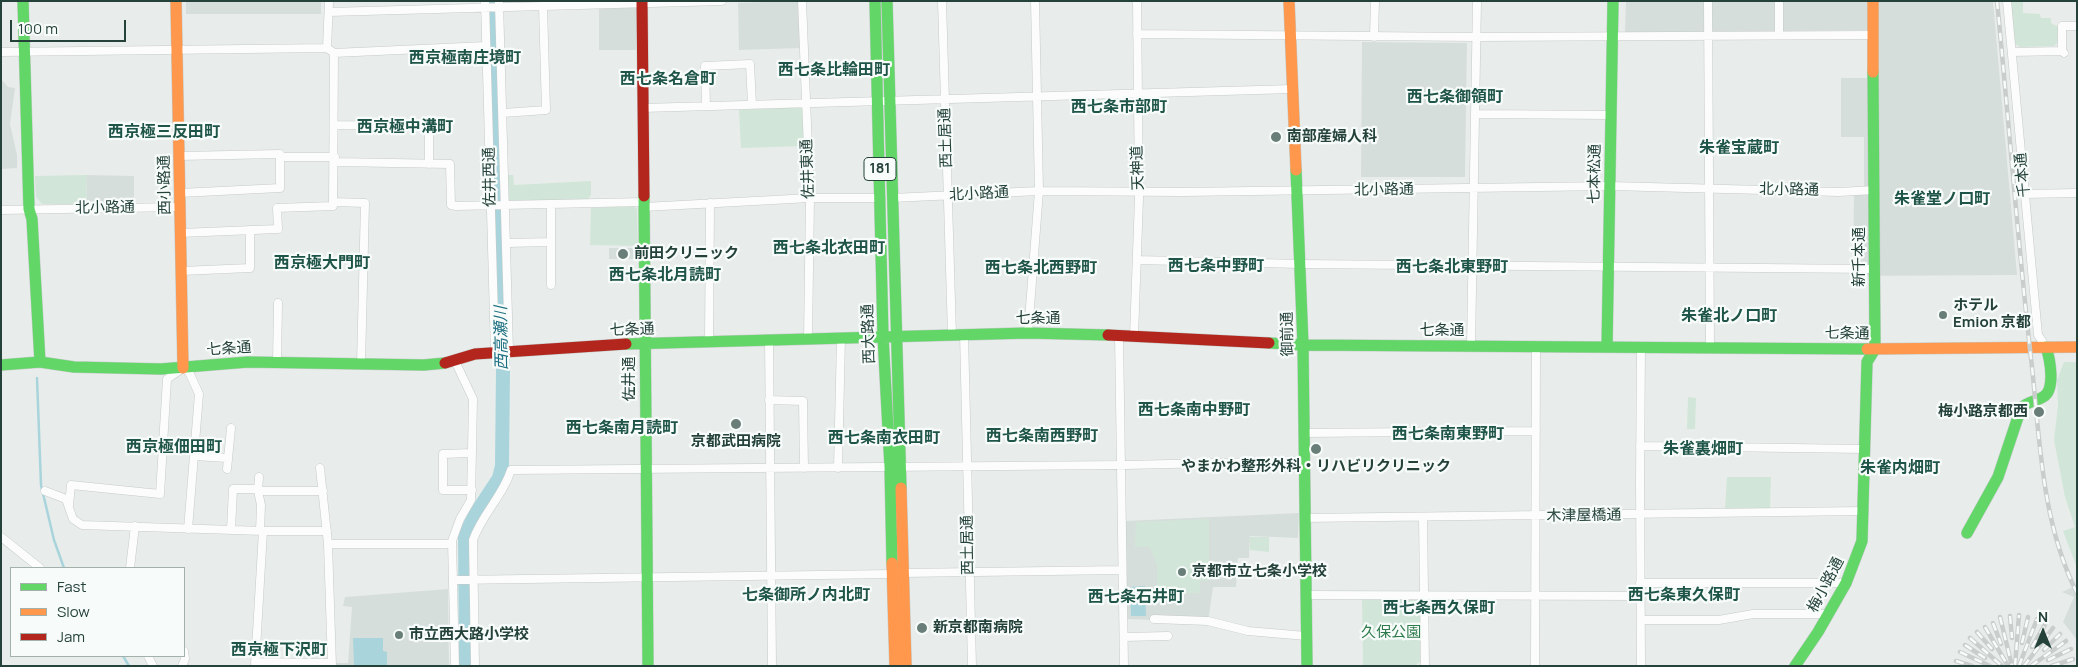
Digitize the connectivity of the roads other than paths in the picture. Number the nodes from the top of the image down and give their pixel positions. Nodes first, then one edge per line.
1 (23, 1) edge
2 (176, 1) edge
3 (329, 1) edge
4 (722, 1) edge
5 (802, 1) edge
6 (875, 1) edge
7 (887, 1) edge
8 (942, 1) edge
9 (1035, 1) edge
10 (1137, 1) edge
11 (1289, 1) edge
12 (1375, 1) edge
13 (1477, 1) edge
14 (1613, 1) edge
15 (1708, 1) edge
16 (1779, 1) edge
17 (1873, 1) edge
18 (2007, 1) edge
19 (642, 2) edge
20 (486, 4) edge
21 (499, 4) edge
22 (543, 6) junction
23 (329, 12) junction
24 (2077, 26) edge
25 (1137, 34) junction
26 (1291, 34) junction
27 (1779, 34) junction
28 (1708, 35) junction
29 (1873, 35) junction
30 (1612, 36) junction
31 (1374, 37) junction
32 (1476, 37) junction
33 (486, 46) junction
34 (331, 50) junction
35 (177, 51) junction
36 (1, 52) edge
37 (23, 52) junction
38 (2012, 52) junction
39 (1292, 89) junction
40 (1138, 94) junction
41 (1037, 97) junction
42 (945, 99) junction
43 (891, 100) junction
44 (878, 102) junction
45 (806, 104) junction
46 (752, 105) junction
47 (706, 106) junction
48 (644, 108) junction
49 (503, 113) junction
50 (1475, 114) junction
51 (1611, 115) junction
52 (334, 125) junction
53 (180, 156) junction
54 (280, 157) junction
55 (335, 160) junction
56 (429, 164) junction
57 (1610, 186) junction
58 (1473, 188) junction
59 (1708, 189) junction
60 (1875, 190) junction
61 (1040, 191) junction
62 (1297, 191) junction
63 (180, 192) junction
64 (1138, 192) junction
65 (2077, 193) edge
66 (2024, 194) junction
67 (948, 196) junction
68 (810, 198) junction
69 (887, 198) junction
70 (334, 202) junction
71 (710, 203) junction
72 (551, 204) junction
73 (644, 204) junction
74 (490, 206) junction
75 (505, 206) junction
76 (180, 207) junction
77 (29, 209) junction
78 (1, 210) edge
79 (250, 230) junction
80 (180, 233) junction
81 (551, 242) junction
82 (506, 243) junction
83 (1137, 260) junction
84 (1300, 264) junction
85 (1472, 265) junction
86 (1608, 266) junction
87 (1708, 267) junction
88 (1875, 269) junction
89 (181, 271) junction
90 (551, 285) dead end
91 (278, 304) dead end
92 (1028, 333) junction
93 (958, 334) junction
94 (1119, 335) junction
95 (883, 336) junction
96 (896, 336) junction
97 (1134, 336) junction
98 (808, 338) junction
99 (841, 338) junction
100 (769, 339) junction
101 (709, 342) junction
102 (645, 343) junction
103 (1303, 345) junction
104 (1470, 346) junction
105 (1536, 346) junction
106 (1607, 347) junction
107 (2046, 347) junction
108 (2077, 347) edge
109 (1641, 348) junction
110 (1710, 348) junction
111 (1875, 349) junction
112 (500, 352) junction
113 (455, 361) junction
114 (40, 362) junction
115 (277, 362) junction
116 (361, 364) junction
117 (1, 365) edge
118 (183, 368) junction
119 (769, 400) junction
120 (231, 428) dead end
121 (1536, 431) junction
122 (1303, 433) junction
123 (1640, 446) junction
124 (1866, 449) junction
125 (472, 453) junction
126 (194, 456) junction
127 (227, 458) junction
128 (1304, 461) junction
129 (1122, 465) junction
130 (895, 467) junction
131 (966, 467) junction
132 (320, 468) dead end
133 (770, 468) junction
134 (804, 468) junction
135 (838, 468) junction
136 (227, 470) dead end
137 (646, 470) junction
138 (259, 477) dead end
139 (258, 489) junction
140 (472, 490) junction
141 (45, 491) dead end
142 (323, 491) junction
143 (69, 505) junction
144 (1864, 512) junction
145 (1641, 514) junction
146 (1536, 517) junction
147 (1304, 518) junction
148 (1423, 518) junction
149 (135, 526) junction
150 (188, 528) junction
151 (231, 530) junction
152 (262, 531) junction
153 (327, 531) junction
154 (1967, 533) dead end
155 (1, 537) edge
156 (328, 544) junction
157 (452, 544) junction
158 (39, 567) edge
159 (130, 567) edge
160 (1122, 570) junction
161 (968, 572) junction
162 (898, 573) junction
163 (771, 576) junction
164 (647, 578) junction
165 (453, 580) junction
166 (473, 580) junction
167 (1640, 583) junction
168 (1846, 583) junction
169 (1305, 595) junction
170 (1423, 596) junction
171 (1641, 596) junction
172 (1535, 597) junction
173 (1828, 614) junction
174 (1154, 619) dead end
175 (1642, 620) junction
176 (1168, 636) dead end
177 (1306, 636) junction
178 (1124, 637) junction
179 (255, 664) edge
180 (332, 665) edge
181 (455, 666) edge
182 (475, 666) edge
183 (648, 666) edge
184 (772, 666) edge
185 (895, 666) edge
186 (906, 666) edge
187 (972, 666) edge
188 (1124, 666) edge
189 (1307, 666) edge
190 (1425, 666) edge
191 (1535, 666) edge
192 (1641, 666) edge
193 (1795, 666) edge

1 - 37 street
2 - 35 street, 西小路通
3 - 23 street
4 - 19 street
5 - 45 street, 佐井東通
6 - 44 street, 西大路通 / 181
7 - 43 street, 西大路通 / 181
8 - 42 street, 西土居通
9 - 41 street
10 - 25 street, 天神道
11 - 26 street, 御前通
12 - 31 street
13 - 32 street
14 - 30 street, 七本松通
15 - 28 street
16 - 27 street
17 - 29 street, 新千本通
18 - 38 street, 千本通
19 - 22 street
19 - 48 street, 佐井通
20 - 21 street
20 - 23 street
20 - 33 street, 佐井西通
21 - 22 street
21 - 49 street
22 - 49 street
23 - 34 street
24 - 38 street
25 - 26 street
25 - 40 street, 天神道
26 - 31 street
26 - 39 street, 御前通
27 - 28 street
27 - 29 street
28 - 30 street
28 - 59 street
29 - 60 street, 新千本通
30 - 32 street
30 - 51 street, 七本松通
31 - 32 street
32 - 50 street
33 - 34 street
33 - 74 street, 佐井西通
34 - 35 street
34 - 52 street
35 - 37 street
35 - 53 street, 西小路通
36 - 37 street
37 - 77 street
38 - 66 street, 千本通
39 - 40 street
39 - 62 street, 御前通
40 - 41 street
40 - 64 street, 天神道
41 - 42 street
41 - 61 street
42 - 43 street
42 - 67 street, 西土居通
43 - 44 street
43 - 69 street, 西大路通 / 181
44 - 45 street
44 - 69 street, 西大路通 / 181
45 - 46 street
45 - 68 street, 佐井東通
46 - 47 street
46 - 47 street
47 - 48 street
48 - 73 street, 佐井通
49 - 75 street
50 - 51 street
50 - 58 street
51 - 57 street, 七本松通
52 - 55 street
52 - 56 street
53 - 54 street
53 - 63 street, 西小路通
54 - 55 street
54 - 63 street
55 - 56 street
55 - 70 street
56 - 74 street, 北小路通
57 - 58 street, 北小路通
57 - 59 street, 北小路通
57 - 86 street, 七本松通
58 - 62 street, 北小路通
58 - 85 street
59 - 60 street, 北小路通
59 - 87 street
60 - 88 street, 新千本通
61 - 64 street, 北小路通
61 - 67 street, 北小路通
61 - 92 street
62 - 64 street, 北小路通
62 - 84 street, 御前通
63 - 76 street, 西小路通
64 - 83 street, 天神道
65 - 66 street
66 - 107 street, 千本通
67 - 69 street, 北小路通
67 - 93 street, 西土居通
68 - 69 street, 北小路通
68 - 71 street, 北小路通
68 - 98 street, 佐井東通
69 - 95 street, 西大路通 / 181
69 - 96 street, 西大路通 / 181
70 - 79 street
70 - 116 street
71 - 73 street, 北小路通
71 - 101 street
72 - 73 street, 北小路通
72 - 75 street, 北小路通
72 - 81 street
73 - 102 street, 佐井通
74 - 75 street, 北小路通
74 - 112 street, 佐井西通
75 - 82 street
76 - 77 street, 北小路通
76 - 80 street, 西小路通
77 - 78 street, 北小路通
77 - 114 street
79 - 80 street
79 - 89 street
80 - 89 street, 西小路通
81 - 82 street
81 - 90 street
82 - 112 street
83 - 84 street
83 - 97 street, 天神道
84 - 85 street
84 - 103 street, 御前通
85 - 86 street
85 - 104 street
86 - 87 street
86 - 106 street, 七本松通
87 - 88 street
87 - 110 street
88 - 111 street, 新千本通
89 - 118 street, 西小路通
91 - 115 street
92 - 93 street, 七条通
92 - 94 street, 七条通
93 - 96 street, 七条通
93 - 131 street, 西土居通
94 - 97 street, 七条通
94 - 129 street
95 - 96 street, 七条通
95 - 99 street, 七条通
95 - 130 street, 西大路通 / 181
96 - 130 street, 西大路通 / 181
97 - 103 street, 七条通
98 - 99 street, 七条通
98 - 100 street, 七条通
99 - 135 street
100 - 101 street, 七条通
100 - 119 street
101 - 102 street, 七条通
102 - 112 street, 七条通
102 - 137 street, 佐井通
103 - 104 street, 七条通
103 - 122 street, 御前通
104 - 105 street, 七条通
105 - 106 street, 七条通
105 - 121 street
106 - 109 street, 七条通
107 - 108 street, 七条通
107 - 111 street, 七条通
107 - 154 street
109 - 110 street, 七条通
109 - 123 street
110 - 111 street, 七条通
111 - 124 street, 新千本通
112 - 113 street, 七条通
113 - 116 street, 七条通
113 - 125 street
114 - 117 street, 七条通
114 - 118 street, 七条通
115 - 116 street, 七条通
115 - 118 street, 七条通
118 - 126 street
118 - 143 street
119 - 133 street
119 - 134 street
120 - 127 street
121 - 122 street
121 - 146 street
122 - 128 street, 御前通
123 - 124 street
123 - 145 street
124 - 144 street, 新千本通
125 - 140 street
125 - 140 street
126 - 127 street
126 - 150 street
127 - 136 street
128 - 129 street
128 - 147 street, 御前通
129 - 131 street
129 - 160 street
130 - 131 street
130 - 135 street
130 - 162 street, 西大路通 / 181
131 - 161 street, 西土居通
132 - 142 street
133 - 134 street
133 - 137 street
133 - 163 street
134 - 135 street
137 - 164 street, 佐井通
137 - 166 street
138 - 139 street
139 - 142 street
139 - 151 street
139 - 152 street
140 - 157 street
141 - 143 street
142 - 153 street
143 - 149 street
144 - 145 street, 木津屋橋通
144 - 168 street, 梅小路通
145 - 146 street, 木津屋橋通
145 - 167 street
146 - 148 street, 木津屋橋通
146 - 172 street
147 - 148 street, 木津屋橋通
147 - 169 street, 御前通
148 - 170 street
149 - 150 street
149 - 159 street
150 - 151 street
151 - 152 street
152 - 153 street
152 - 179 street
153 - 156 street
155 - 158 street
156 - 157 street
156 - 180 street
157 - 165 street
160 - 161 street
160 - 178 street
161 - 162 street
161 - 187 street, 西土居通
162 - 163 street
162 - 185 street, 西大路通 / 181
162 - 186 street, 西大路通 / 181
163 - 164 street
163 - 184 street
164 - 166 street
164 - 183 street, 佐井通
165 - 166 street
165 - 181 street
166 - 182 street
167 - 168 street
167 - 171 street
168 - 173 street, 梅小路通
169 - 170 street
169 - 177 street, 御前通
170 - 172 street
170 - 190 street
171 - 172 street
171 - 175 street
172 - 191 street
173 - 175 street
173 - 193 street, 梅小路通
174 - 177 street
175 - 192 street
176 - 178 street
177 - 189 street, 御前通
178 - 188 street
179 - 180 street

